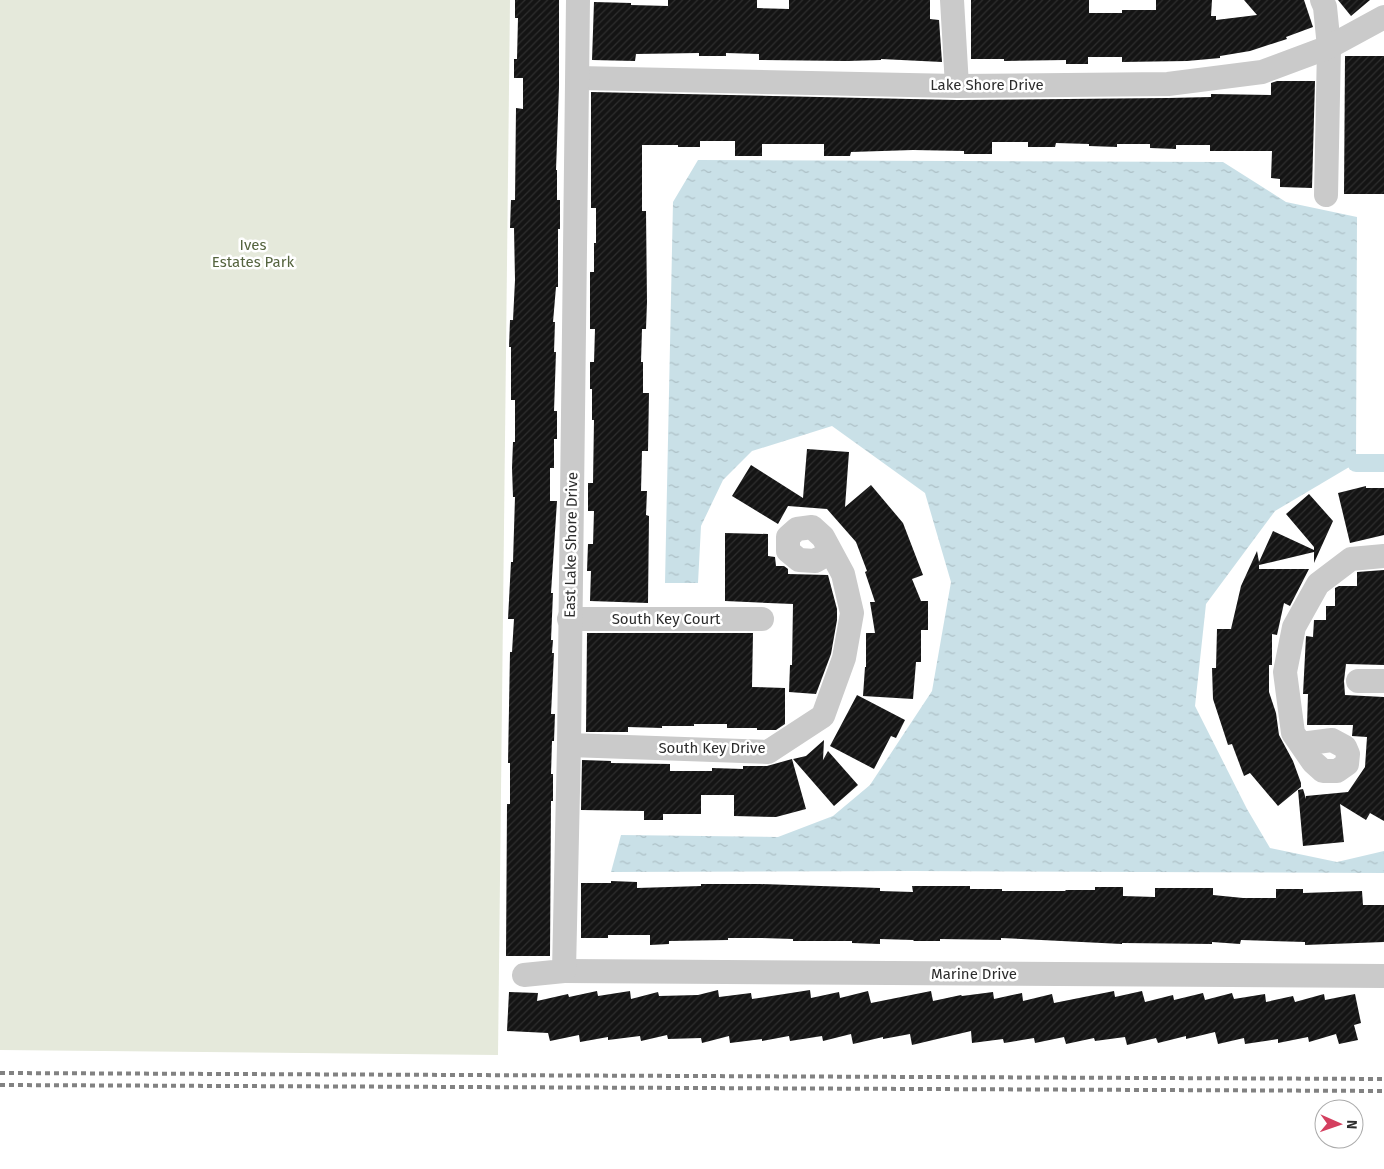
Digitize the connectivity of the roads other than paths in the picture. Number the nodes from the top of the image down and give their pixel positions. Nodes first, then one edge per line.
1 (578, 0) edge
2 (952, 0) edge
3 (1322, 0) edge
4 (1384, 17) edge
5 (1329, 47) junction
6 (578, 78) junction
7 (957, 86) junction
8 (1326, 195) dead end
9 (831, 552) dead end
10 (1384, 556) edge
11 (570, 619) junction
12 (762, 619) dead end
13 (1358, 681) dead end
14 (1384, 681) edge
15 (1300, 744) dead end
16 (569, 746) junction
17 (564, 971) junction
18 (524, 975) dead end
19 (1384, 976) edge

1 - 6 street, East Lake Shore Drive
2 - 7 street
3 - 5 street
4 - 5 street, Lake Shore Drive
5 - 7 street, Lake Shore Drive
5 - 8 street
6 - 7 street, Lake Shore Drive
6 - 11 street, East Lake Shore Drive
9 - 16 street, South Key Drive
10 - 15 street
11 - 12 street, South Key Court
11 - 16 street, East Lake Shore Drive
13 - 14 street
16 - 17 street, East Lake Shore Drive
17 - 18 street
17 - 19 street, Marine Drive

